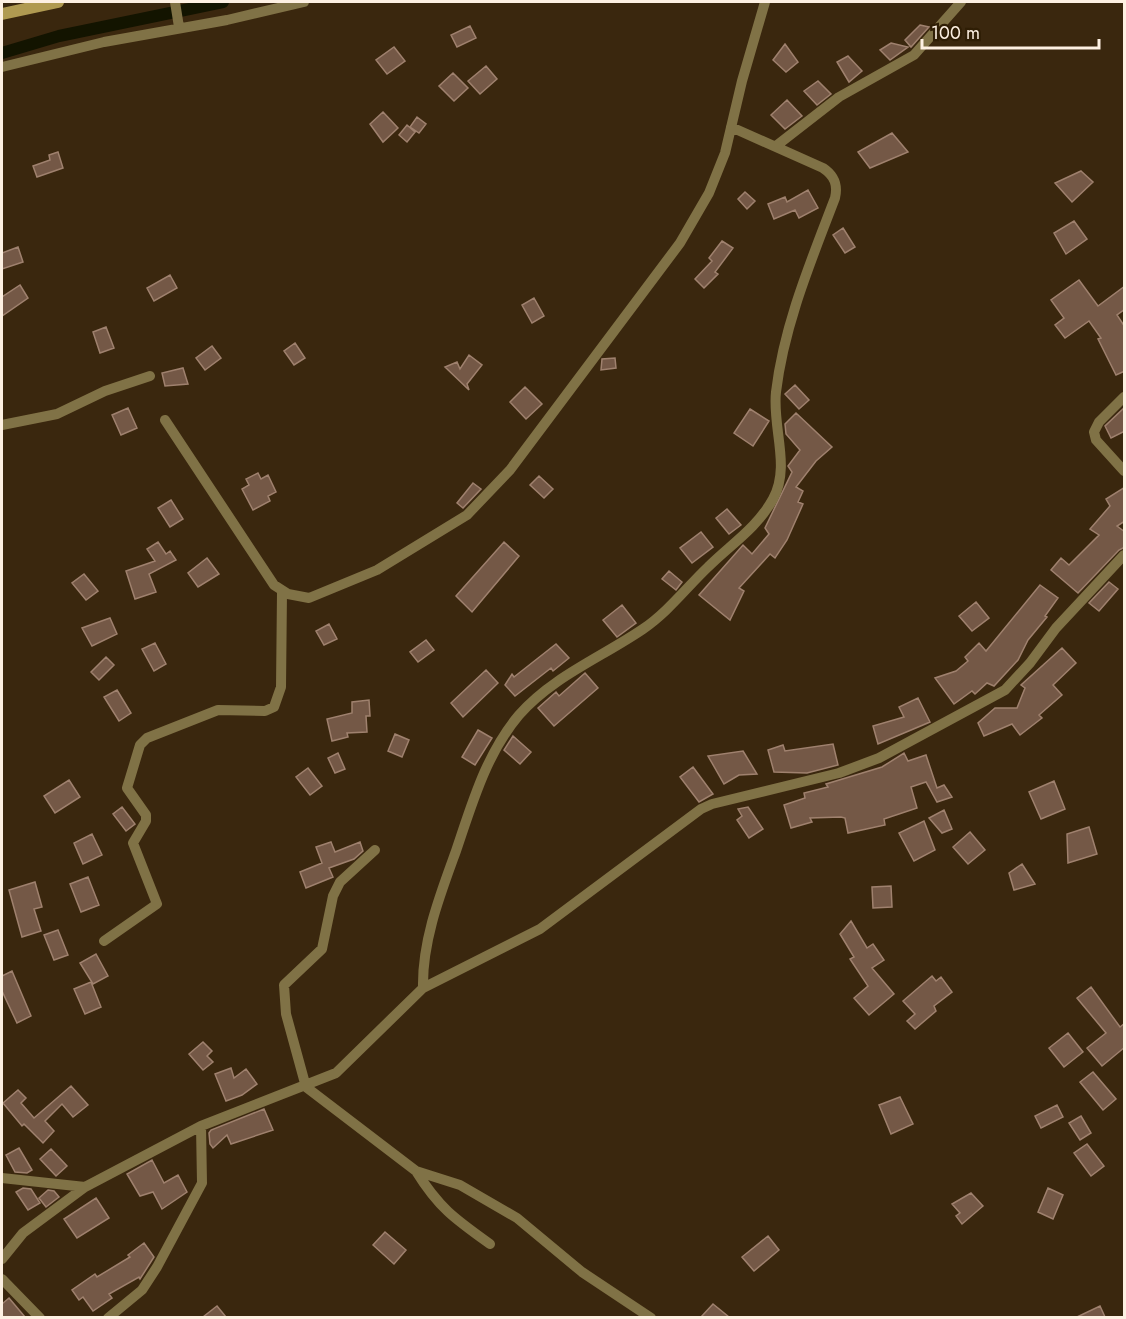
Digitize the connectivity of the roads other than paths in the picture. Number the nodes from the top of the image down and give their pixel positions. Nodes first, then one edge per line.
1 (58, 2) edge
2 (175, 2) edge
3 (304, 2) edge
4 (765, 2) edge
5 (962, 2) edge
6 (2, 14) edge
7 (179, 23) junction
8 (2, 67) edge
9 (731, 127) junction
10 (776, 146) junction
11 (150, 376) dead end
12 (1125, 397) edge
13 (165, 420) dead end
14 (2, 425) edge
15 (1125, 471) edge
16 (1125, 555) edge
17 (282, 592) junction
18 (375, 850) dead end
19 (104, 941) dead end
20 (423, 988) junction
21 (306, 1087) junction
22 (201, 1126) junction
23 (416, 1171) junction
24 (2, 1178) edge
25 (85, 1186) junction
26 (490, 1244) dead end
27 (2, 1259) edge
28 (2, 1279) edge
29 (40, 1317) edge
30 (108, 1317) edge
31 (651, 1317) edge

1 - 6 main road
2 - 7 street
3 - 7 street
4 - 9 street
5 - 10 street
7 - 8 street
9 - 10 street
9 - 17 street
10 - 20 street
11 - 14 street
12 - 15 street
13 - 17 street
16 - 20 street
17 - 19 street
18 - 21 street
20 - 21 street
21 - 22 street
21 - 23 street
22 - 25 street
22 - 30 street
23 - 26 street
23 - 31 street
24 - 25 street
25 - 27 street
28 - 29 street

